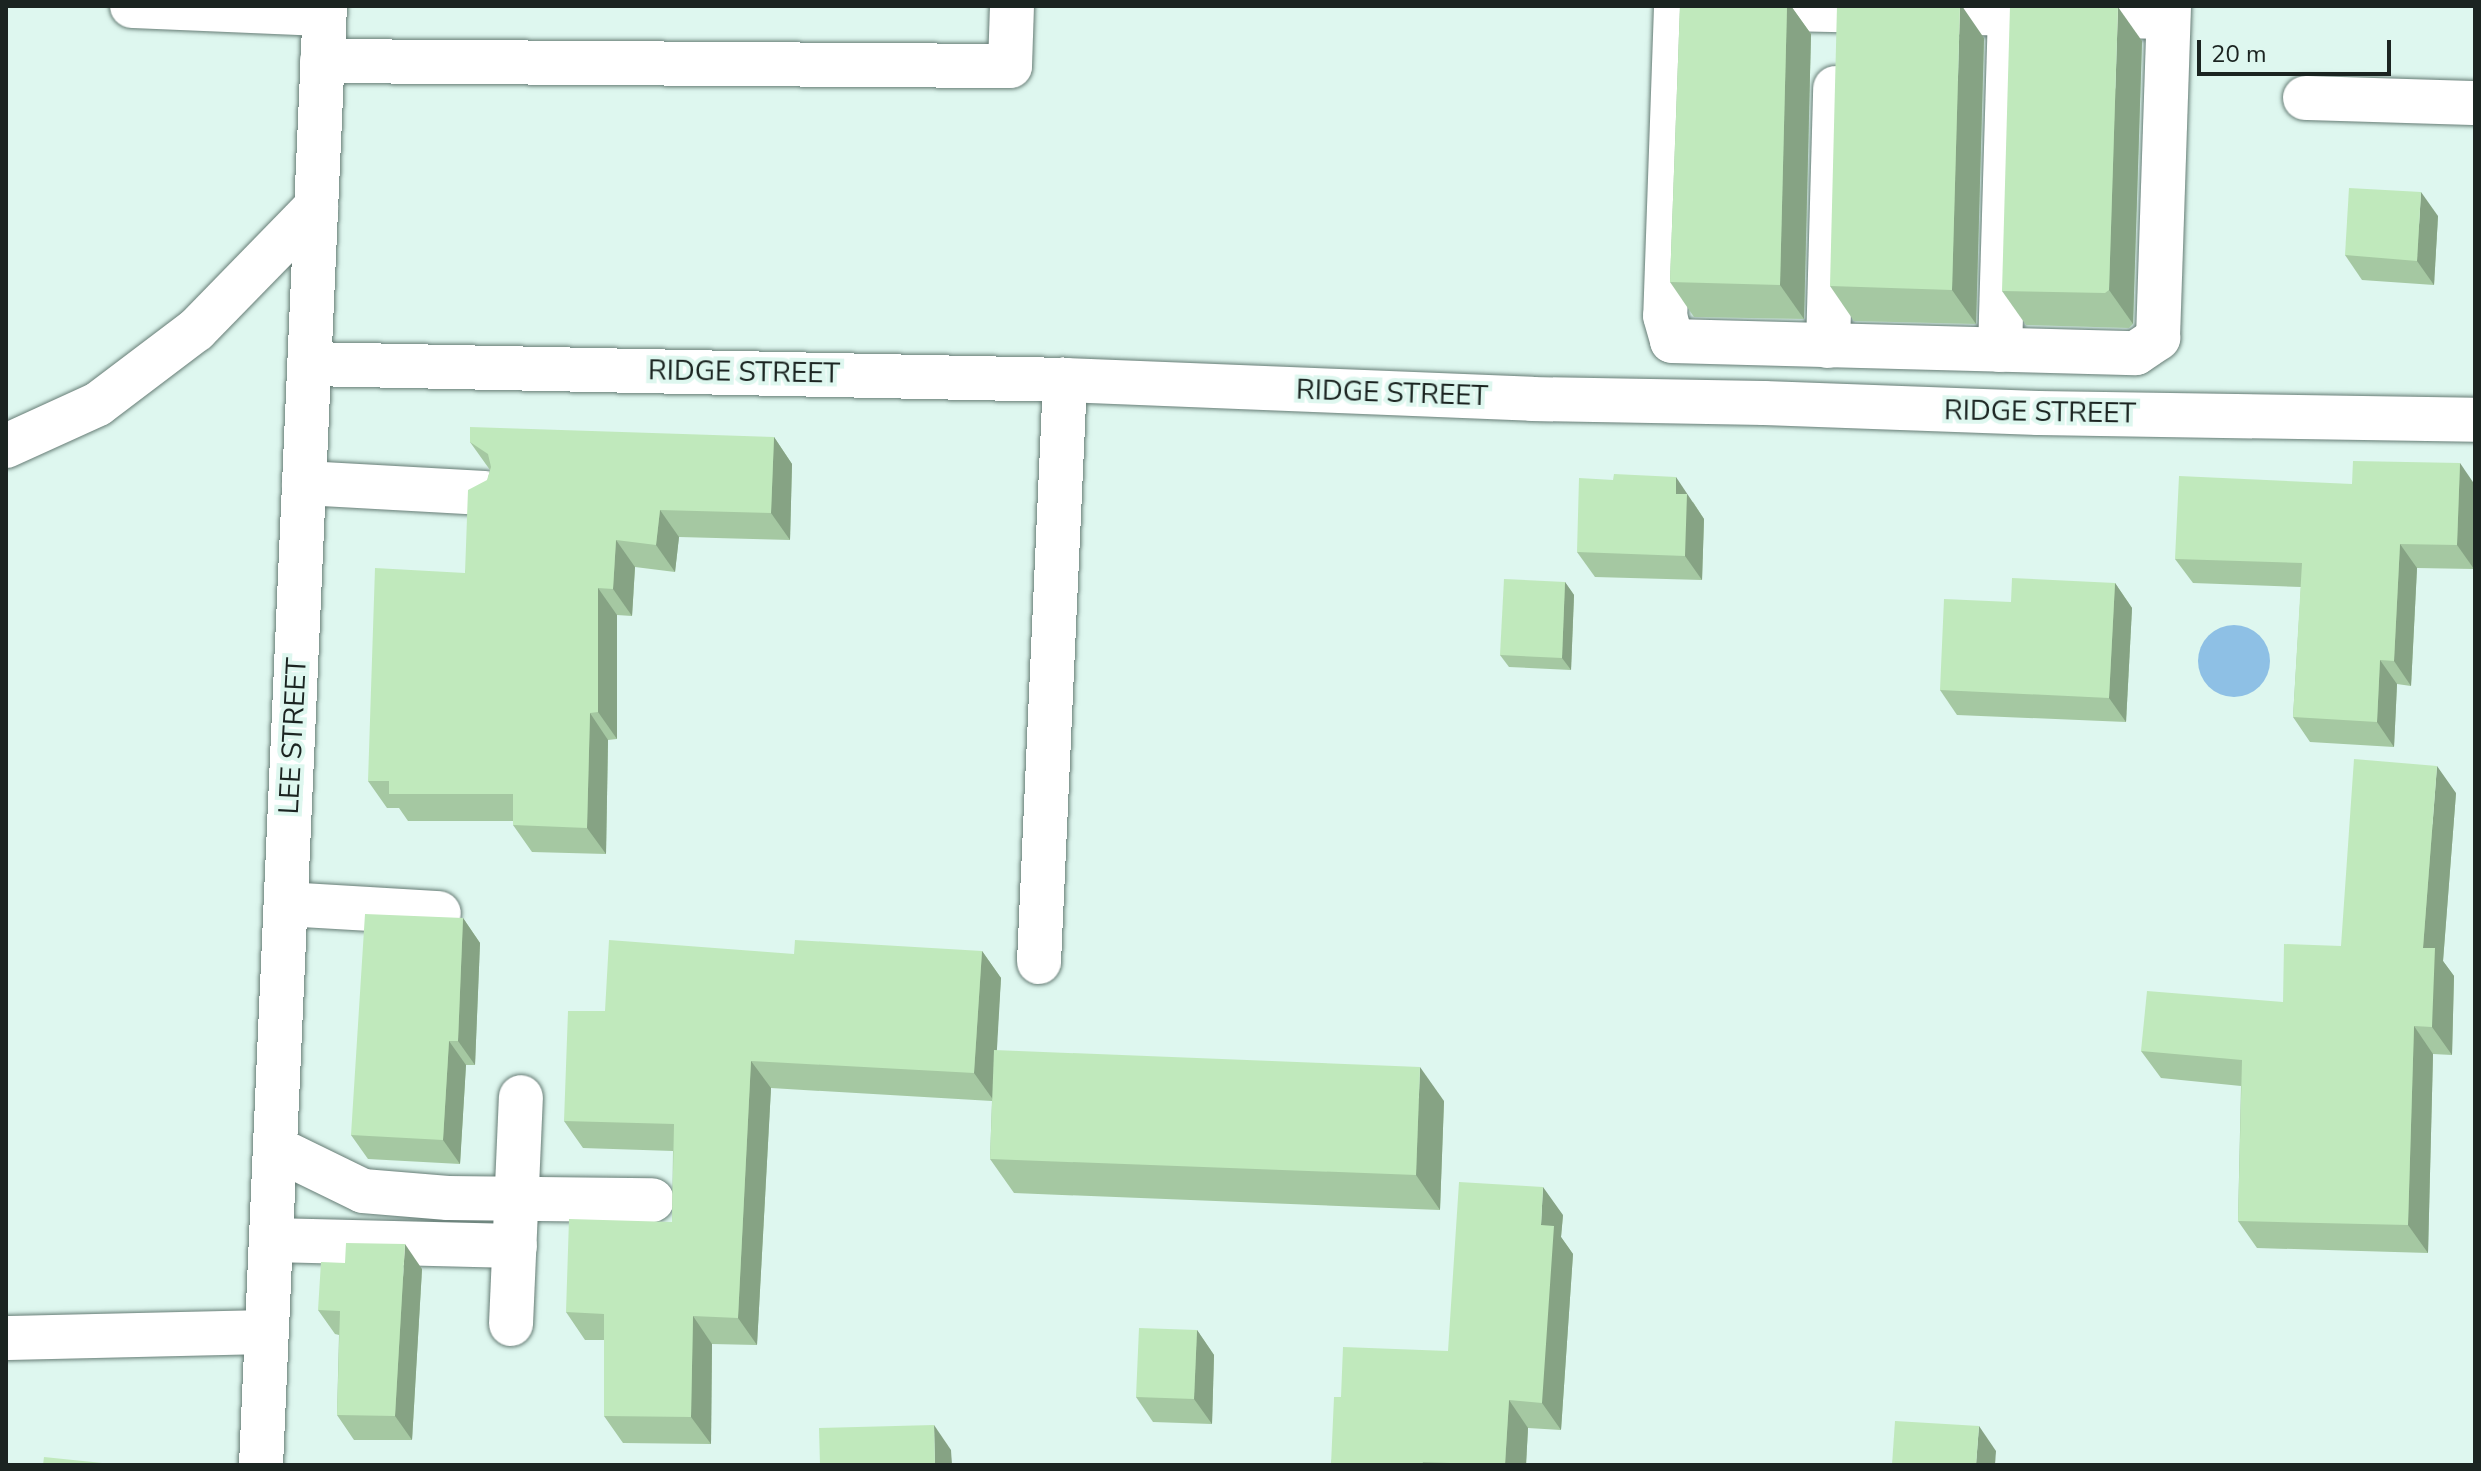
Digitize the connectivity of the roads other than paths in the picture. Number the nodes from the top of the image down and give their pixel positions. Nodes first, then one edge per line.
1 (132, 6) edge
2 (1012, 6) edge
3 (1663, 6) edge
4 (1676, 7) edge
5 (1837, 8) edge
6 (324, 10) edge
7 (2010, 10) edge
8 (2168, 12) edge
9 (322, 61) junction
10 (2305, 98) dead end
11 (2475, 103) edge
12 (316, 207) junction
13 (1828, 346) junction
14 (2000, 350) junction
15 (309, 364) junction
16 (1065, 380) junction
17 (2475, 420) edge
18 (6, 446) edge
19 (304, 483) junction
20 (485, 493) edge
21 (286, 904) junction
22 (439, 913) dead end
23 (1039, 962) dead end
24 (521, 1097) dead end
25 (275, 1148) junction
26 (517, 1199) junction
27 (652, 1200) dead end
28 (271, 1240) junction
29 (515, 1246) junction
30 (511, 1324) dead end
31 (266, 1332) junction
32 (6, 1338) edge
33 (261, 1465) edge

1 - 6 street
2 - 9 street
3 - 4 street
4 - 5 street
4 - 13 street
5 - 7 street
5 - 13 street
6 - 9 street, LEE STREET
7 - 8 street
7 - 14 street
8 - 14 street
9 - 12 street, LEE STREET
10 - 11 street
12 - 15 street, LEE STREET
12 - 18 street
13 - 14 street
15 - 16 street, RIDGE STREET
15 - 19 street, LEE STREET
16 - 17 street, RIDGE STREET
16 - 23 street
19 - 20 street
19 - 21 street, LEE STREET
21 - 22 street
21 - 25 street, LEE STREET
24 - 26 street
25 - 26 street
25 - 28 street, LEE STREET
26 - 27 street
26 - 29 street
28 - 29 street
28 - 31 street, LEE STREET
29 - 30 street
31 - 32 street
31 - 33 street, LEE STREET

